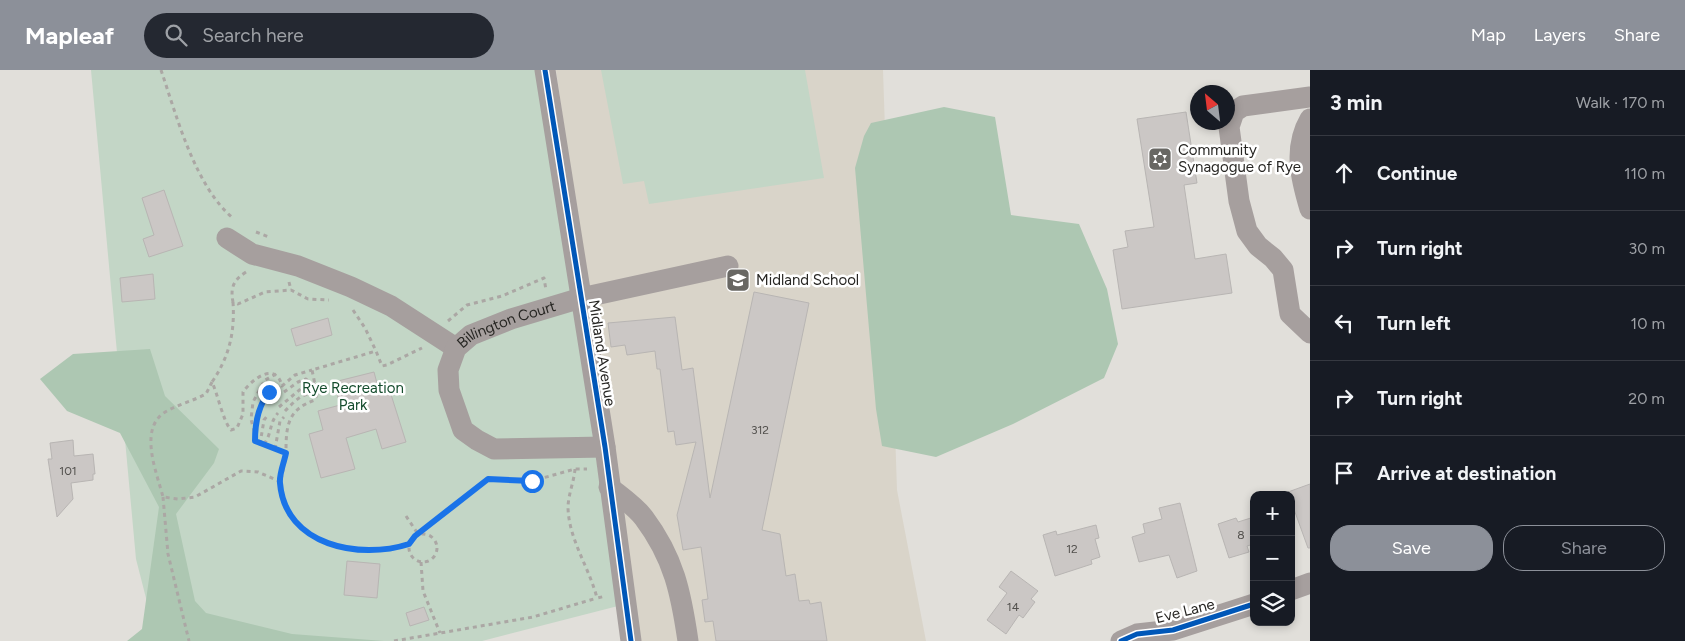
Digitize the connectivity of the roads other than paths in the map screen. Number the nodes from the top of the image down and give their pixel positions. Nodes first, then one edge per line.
1 (545, 70) edge
2 (1310, 97) edge
3 (1310, 119) edge
4 (1306, 185) edge
5 (1310, 209) edge
6 (233, 231) road end
7 (728, 266) dead end
8 (581, 298) junction
9 (1310, 333) edge
10 (456, 348) junction
11 (604, 447) junction
12 (609, 486) junction
13 (1310, 583) edge
14 (1295, 589) edge
15 (1250, 605) edge
16 (631, 641) edge
17 (688, 641) edge
18 (1121, 641) edge

1 - 8 street, Midland Avenue
2 - 9 street
3 - 4 street
4 - 5 street
6 - 10 street
7 - 8 street, Billington Court
8 - 10 street, Billington Court
8 - 11 street, Midland Avenue
10 - 11 street, Billington Court
11 - 12 street, Midland Avenue
12 - 16 street, Midland Avenue
12 - 17 street
13 - 14 street
15 - 18 street, Eve Lane

